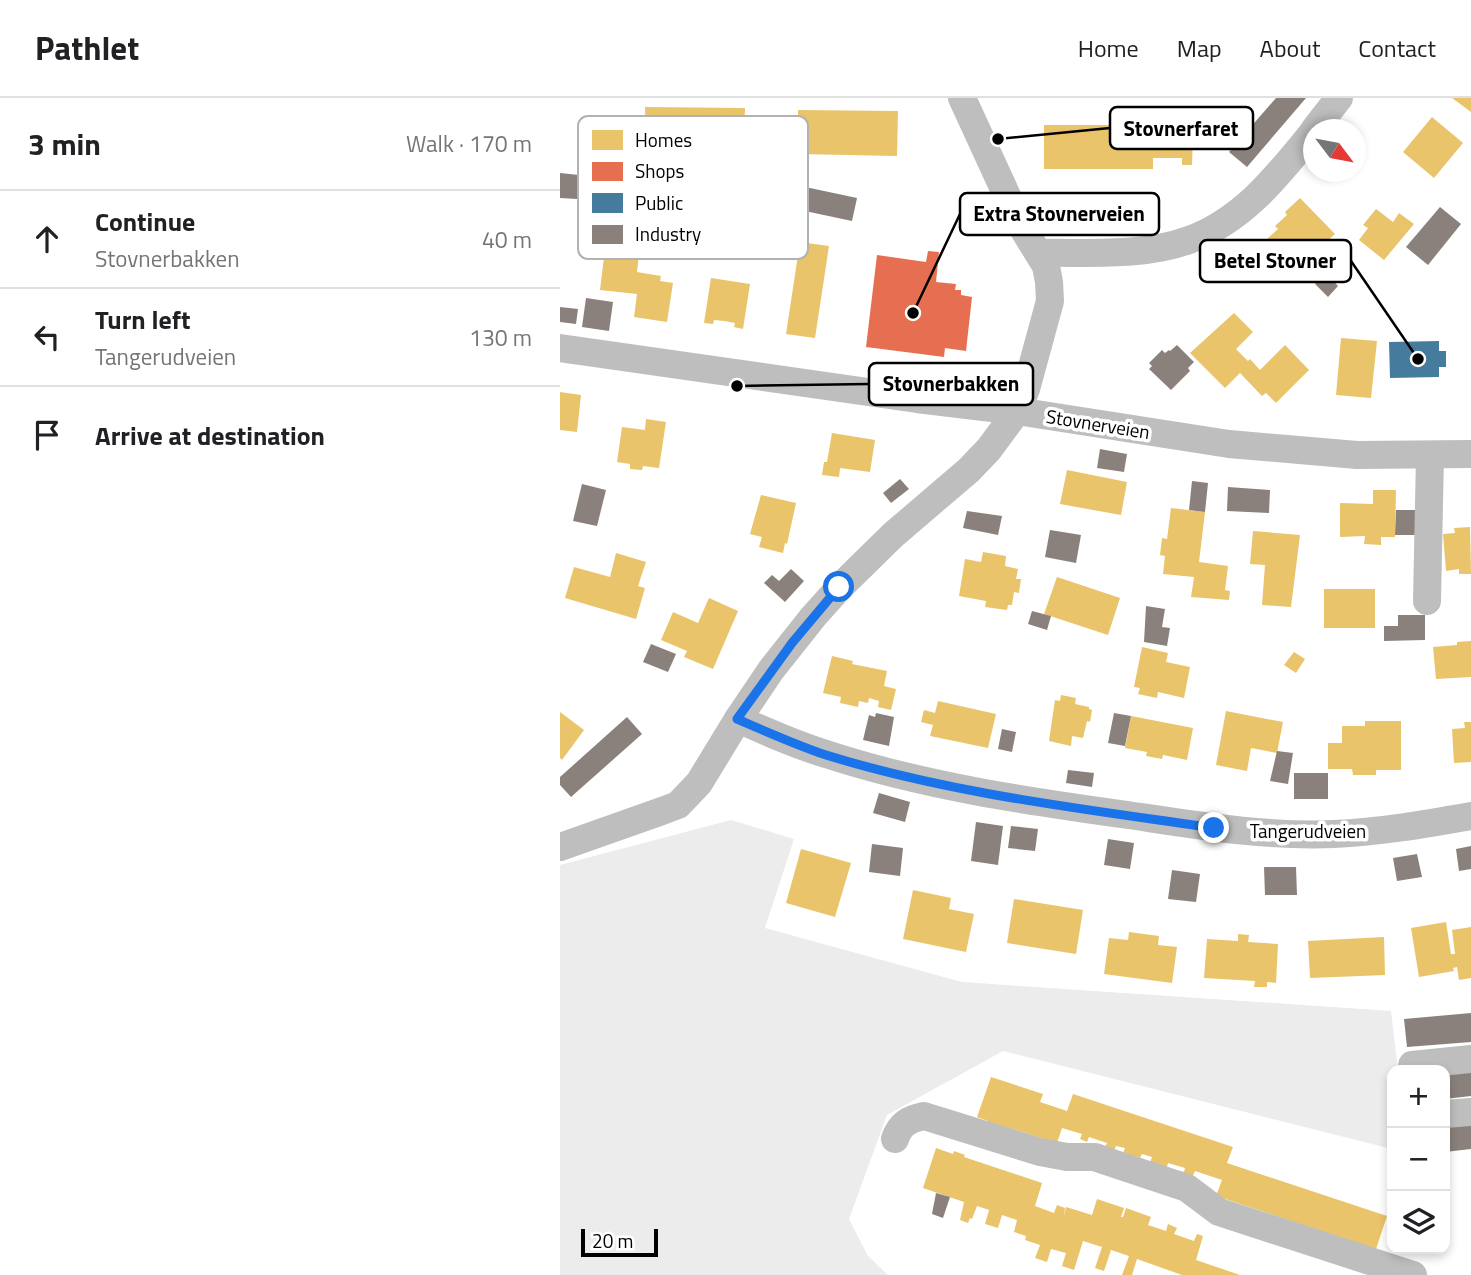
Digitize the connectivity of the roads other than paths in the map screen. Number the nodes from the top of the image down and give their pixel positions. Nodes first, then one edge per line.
1 (962, 98) edge
2 (1339, 98) edge
3 (1323, 119) edge
4 (1303, 144) edge
5 (1039, 253) junction
6 (560, 348) edge
7 (1017, 411) junction
8 (1471, 454) edge
9 (1430, 456) junction
10 (1427, 601) dead end
11 (737, 719) junction
12 (1471, 816) edge
13 (560, 847) edge
14 (1471, 1059) edge
15 (1412, 1065) dead end
16 (1471, 1112) edge
17 (1450, 1114) edge
18 (895, 1139) dead end
19 (1413, 1275) edge

1 - 5 street
2 - 3 street
4 - 5 street
5 - 7 street
6 - 7 street, Stovnerveien
7 - 9 street, Stovnerveien
7 - 11 street
8 - 9 street, Stovnerveien
9 - 10 street
11 - 12 street, Tangerudveien
11 - 13 street
14 - 15 street
16 - 17 street
18 - 19 street

